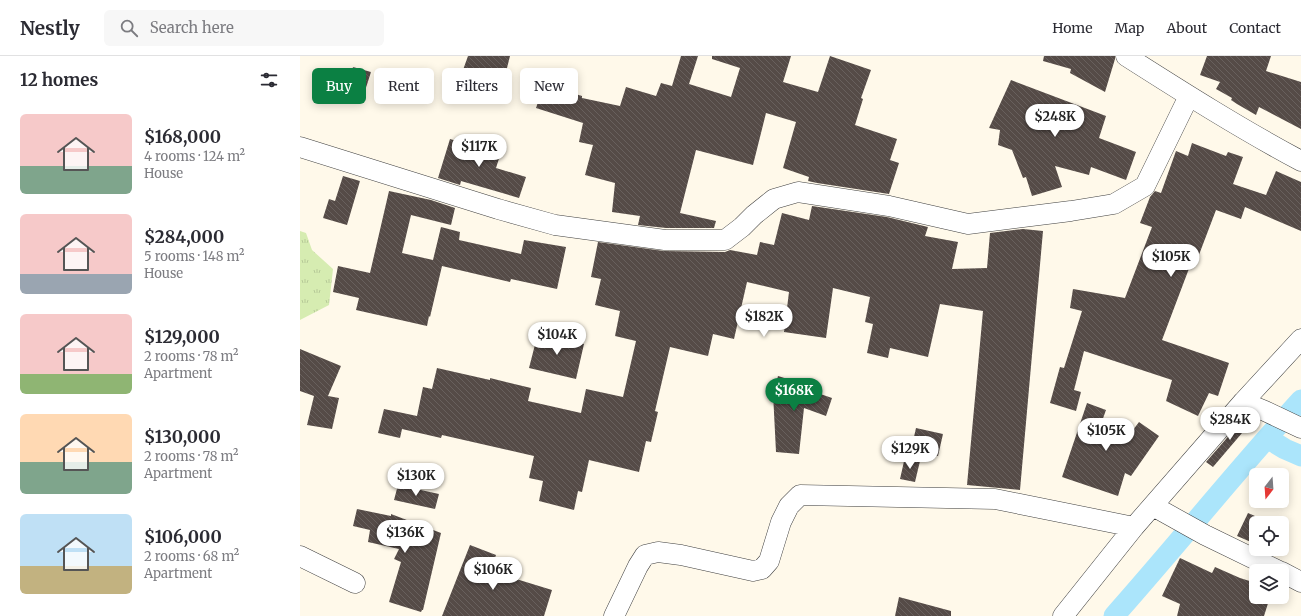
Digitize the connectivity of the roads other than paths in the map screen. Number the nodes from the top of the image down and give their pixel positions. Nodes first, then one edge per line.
1 (1126, 56) edge
2 (1189, 96) junction
3 (300, 147) edge
4 (1301, 160) edge
5 (1301, 339) edge
6 (1243, 402) junction
7 (1301, 428) edge
8 (1154, 506) junction
9 (1134, 527) junction
10 (300, 556) edge
11 (1264, 564) edge
12 (1289, 576) edge
13 (1301, 582) edge
14 (355, 583) dead end
15 (614, 616) edge
16 (1063, 616) edge

1 - 2 street
2 - 3 street
2 - 4 street
5 - 6 street
6 - 7 street
6 - 8 street
8 - 9 street
8 - 11 street
9 - 15 street
9 - 16 street
10 - 14 street
12 - 13 street

